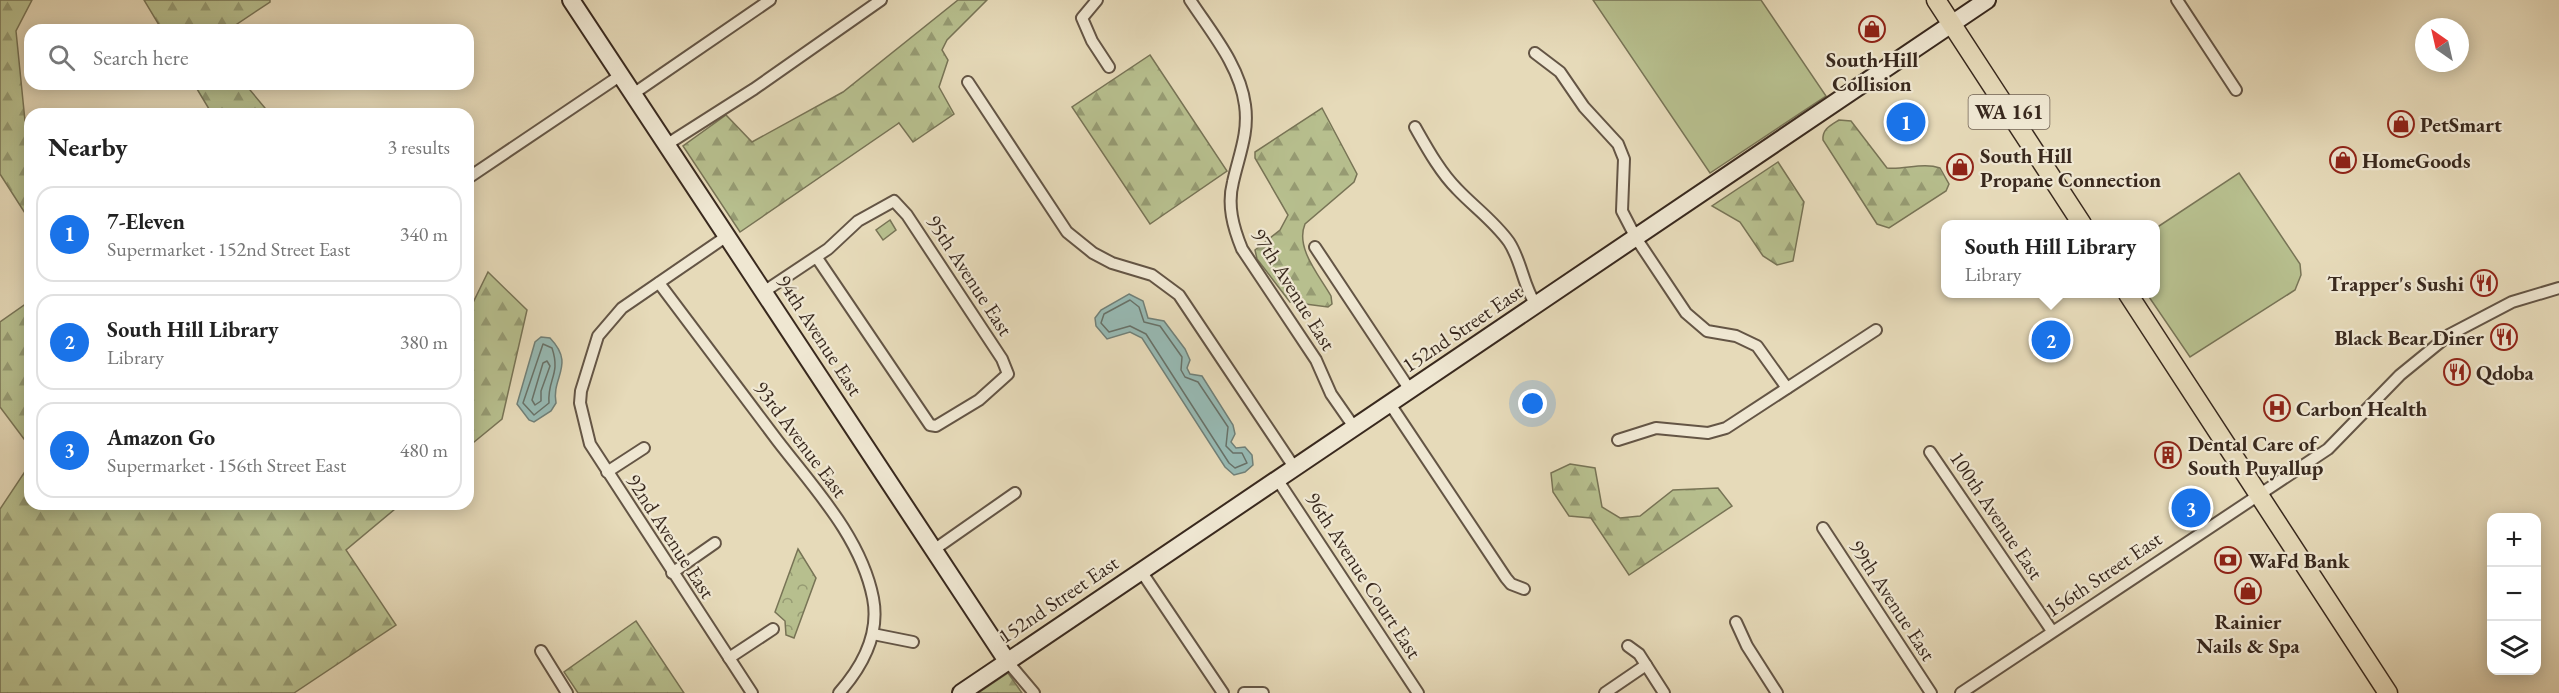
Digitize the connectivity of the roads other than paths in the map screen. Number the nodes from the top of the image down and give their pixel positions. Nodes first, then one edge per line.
1 (571, 0) edge
2 (770, 0) edge
3 (881, 0) edge
4 (1097, 0) edge
5 (1190, 0) edge
6 (1936, 0) edge
7 (1987, 0) edge
8 (2177, 0) edge
9 (1952, 24) junction
10 (1535, 53) dead end
11 (1109, 67) dead end
12 (621, 75) junction
13 (968, 82) dead end
14 (2236, 90) dead end
15 (633, 94) junction
16 (1414, 128) dead end
17 (666, 145) junction
18 (474, 174) edge
19 (2079, 220) edge
20 (727, 236) junction
21 (1636, 238) junction
22 (1315, 247) dead end
23 (817, 258) junction
24 (659, 283) junction
25 (2559, 288) edge
26 (765, 291) junction
27 (2131, 298) edge
28 (1536, 305) junction
29 (1876, 330) dead end
30 (1788, 388) junction
31 (1410, 390) junction
32 (1390, 404) junction
33 (1354, 427) junction
34 (1618, 440) dead end
35 (644, 448) dead end
36 (1930, 452) dead end
37 (1294, 467) junction
38 (607, 472) junction
39 (1277, 479) junction
40 (1016, 493) dead end
41 (2257, 495) junction
42 (1823, 528) dead end
43 (715, 543) dead end
44 (935, 549) junction
45 (1141, 571) junction
46 (672, 573) junction
47 (1524, 589) dead end
48 (1736, 622) dead end
49 (773, 629) dead end
50 (2052, 631) junction
51 (873, 634) junction
52 (913, 642) dead end
53 (1628, 646) dead end
54 (541, 651) dead end
55 (729, 658) junction
56 (1006, 661) junction
57 (1646, 666) junction
58 (567, 693) edge
59 (752, 693) edge
60 (839, 693) edge
61 (961, 693) edge
62 (1034, 693) edge
63 (1223, 693) edge
64 (1244, 693) edge
65 (1263, 693) edge
66 (1418, 693) edge
67 (1605, 693) edge
68 (1664, 693) edge
69 (1777, 693) edge
70 (1931, 693) edge
71 (1961, 693) edge
72 (2388, 693) edge

1 - 12 main road, 94th Avenue East
2 - 15 street
3 - 17 street
4 - 11 street
5 - 33 street, 97th Avenue East
6 - 9 main road, WA 161
7 - 9 main road, 152nd Street East
8 - 14 street
9 - 19 main road, WA 161
9 - 21 main road, 152nd Street East
10 - 21 street
12 - 15 main road, 94th Avenue East
12 - 18 street
13 - 37 street
15 - 17 main road, 94th Avenue East
16 - 28 street
17 - 20 main road, 94th Avenue East
20 - 24 street
20 - 26 main road, 94th Avenue East
21 - 28 main road, 152nd Street East
21 - 30 street
22 - 31 street
23 - 23 street, 95th Avenue East
23 - 26 street
24 - 38 street, 92nd Avenue East
24 - 51 street, 93rd Avenue East
25 - 41 street, 156th Street East
26 - 44 main road, 94th Avenue East
27 - 41 main road
28 - 31 main road, 152nd Street East
29 - 30 street
30 - 34 street
31 - 32 main road, 152nd Street East
32 - 33 main road, 152nd Street East
32 - 47 street
33 - 37 main road, 152nd Street East
35 - 38 street
36 - 50 street, 100th Avenue East
37 - 39 main road, 152nd Street East
38 - 46 street, 92nd Avenue East
39 - 45 main road, 152nd Street East
39 - 66 street, 96th Avenue Court East
40 - 44 street
41 - 50 street, 156th Street East
41 - 72 main road
42 - 70 street, 99th Avenue East
43 - 46 street
44 - 56 main road, 94th Avenue East
45 - 56 main road, 152nd Street East
45 - 63 street
46 - 55 street, 92nd Avenue East
48 - 69 street
49 - 55 street
50 - 71 street, 156th Street East
51 - 52 street
51 - 60 street
53 - 57 street
54 - 58 street
55 - 59 street, 92nd Avenue East
56 - 61 main road, 152nd Street East
56 - 62 street, 94th Avenue East
57 - 67 street
57 - 68 street
64 - 65 street

